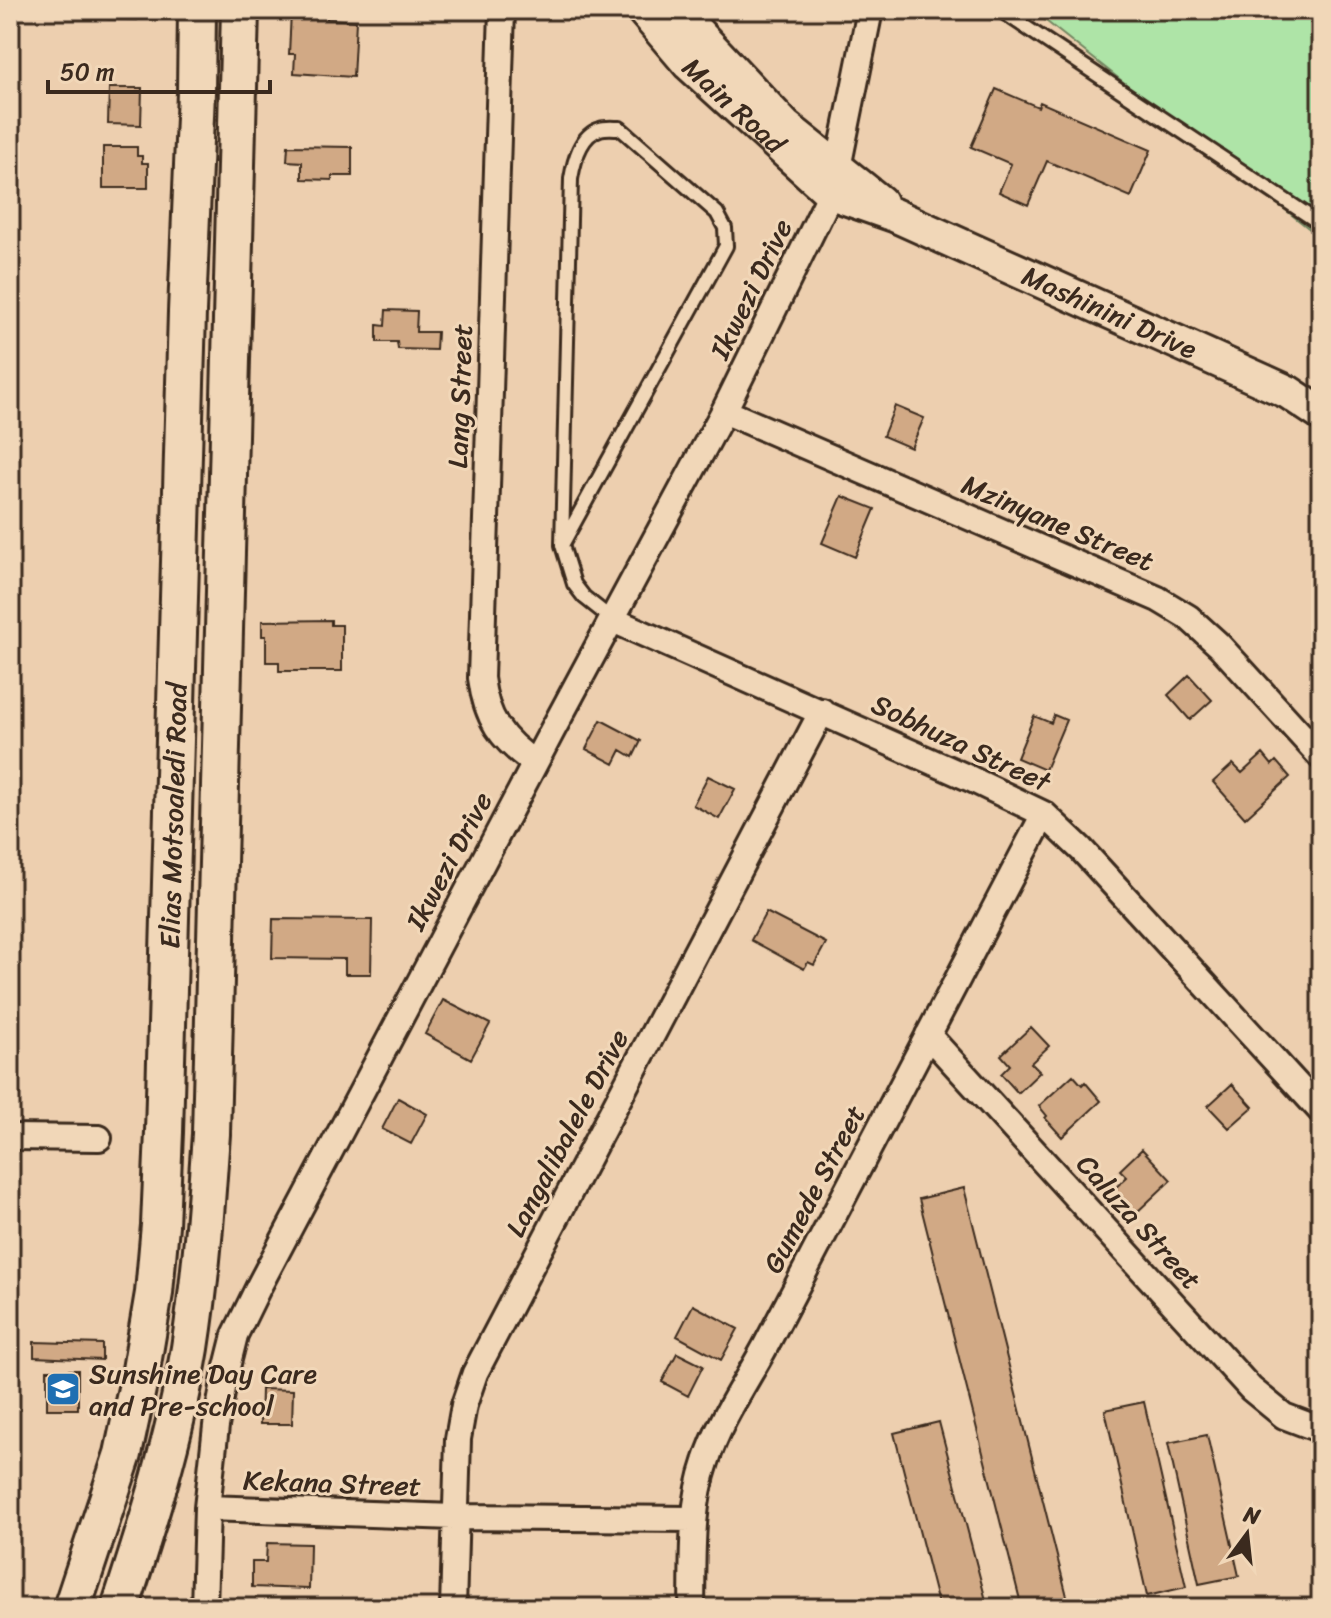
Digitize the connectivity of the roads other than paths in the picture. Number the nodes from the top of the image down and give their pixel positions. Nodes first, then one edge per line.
1 (197, 10) edge
2 (240, 10) edge
3 (502, 10) edge
4 (643, 10) edge
5 (870, 10) edge
6 (1000, 10) edge
7 (687, 15) edge
8 (835, 181) junction
9 (1321, 224) edge
10 (724, 411) junction
11 (1321, 414) edge
12 (562, 545) junction
13 (613, 620) junction
14 (822, 711) junction
15 (1321, 757) edge
16 (535, 763) junction
17 (1044, 814) junction
18 (928, 1035) junction
19 (1321, 1111) edge
20 (10, 1137) edge
21 (99, 1138) dead end
22 (1321, 1430) edge
23 (207, 1508) junction
24 (454, 1517) junction
25 (694, 1519) junction
26 (72, 1608) edge
27 (120, 1608) edge
28 (204, 1608) edge
29 (453, 1608) edge
30 (692, 1608) edge

1 - 26 main road, Elias Motsoaledi Road
2 - 27 main road, Elias Motsoaledi Road
3 - 16 street, Lang Street
4 - 8 street, Main Road
5 - 8 street, Ikwezi Drive
6 - 9 lane
7 - 8 street, Main Road
8 - 10 street, Ikwezi Drive
8 - 11 street, Mashinini Drive
10 - 13 street, Ikwezi Drive
10 - 15 street, Mzinyane Street
12 - 12 lane
12 - 13 lane
13 - 14 street, Sobhuza Street
13 - 16 street, Ikwezi Drive
14 - 17 street, Sobhuza Street
14 - 24 street, Langalibalele Drive
16 - 23 street, Ikwezi Drive
17 - 18 street, Gumede Street
17 - 19 street, Sobhuza Street
18 - 22 street, Caluza Street
18 - 25 street, Gumede Street
20 - 21 street
23 - 24 street, Kekana Street
23 - 28 street, Ikwezi Drive
24 - 25 street, Kekana Street
24 - 29 street, Langalibalele Drive
25 - 30 street, Gumede Street

